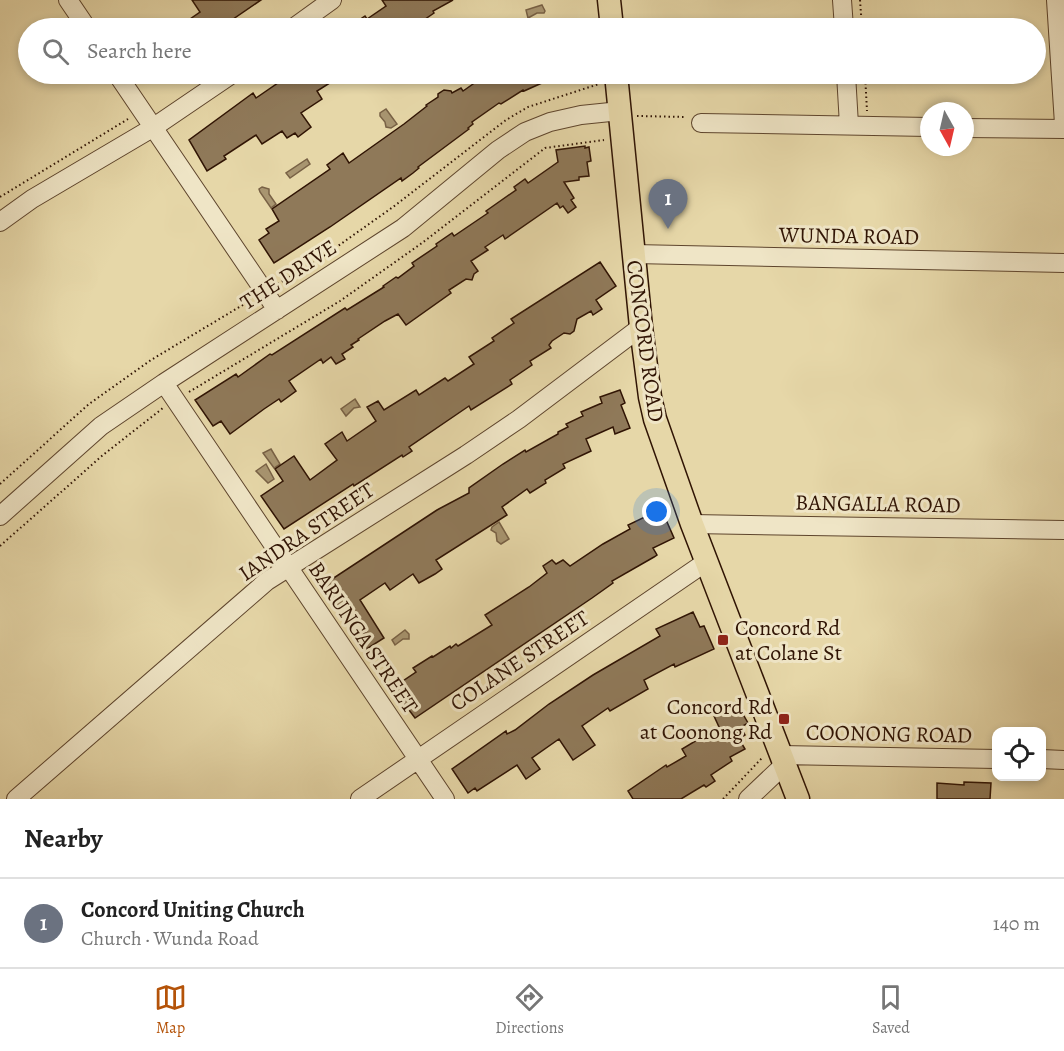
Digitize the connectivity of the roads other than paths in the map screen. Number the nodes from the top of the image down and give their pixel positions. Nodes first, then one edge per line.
1 (68, 0) edge
2 (332, 0) edge
3 (609, 0) edge
4 (842, 0) edge
5 (1056, 0) edge
6 (80, 18) edge
7 (307, 18) edge
8 (611, 18) edge
9 (843, 18) edge
10 (124, 84) edge
11 (218, 84) edge
12 (611, 84) edge
13 (847, 84) edge
14 (628, 114) junction
15 (700, 123) road end
16 (1064, 124) edge
17 (849, 125) junction
18 (920, 127) edge
19 (154, 128) junction
20 (974, 128) edge
21 (1064, 129) edge
22 (0, 222) edge
23 (634, 254) junction
24 (1064, 263) edge
25 (277, 310) junction
26 (641, 327) junction
27 (164, 382) junction
28 (0, 516) edge
29 (692, 524) junction
30 (1064, 530) edge
31 (706, 562) junction
32 (288, 568) junction
33 (777, 758) junction
34 (417, 759) junction
35 (992, 759) edge
36 (1046, 759) edge
37 (1064, 760) edge
38 (16, 799) edge
39 (360, 799) edge
40 (445, 799) edge
41 (748, 799) edge
42 (798, 799) edge

1 - 6 street
2 - 7 street
3 - 8 main road
4 - 9 street
5 - 16 street
10 - 19 street
11 - 19 street
12 - 14 main road, CONCORD ROAD
13 - 17 street
14 - 23 main road, CONCORD ROAD
14 - 25 street, THE DRIVE
15 - 17 street
17 - 18 street
19 - 22 street
19 - 25 street
20 - 21 street
23 - 24 street, WUNDA ROAD
23 - 26 main road, CONCORD ROAD
25 - 27 street, THE DRIVE
26 - 29 main road, CONCORD ROAD
26 - 32 street, IANDRA STREET
27 - 28 street, THE DRIVE
27 - 32 street, BARUNGA STREET
29 - 30 street, BANGALLA ROAD
29 - 31 main road, CONCORD ROAD
31 - 33 main road, CONCORD ROAD
31 - 34 street, COLANE STREET
32 - 34 street, BARUNGA STREET
32 - 38 street, IANDRA STREET
33 - 35 street, COONONG ROAD
33 - 41 street
33 - 42 main road, CONCORD ROAD
34 - 39 street, COLANE STREET
34 - 40 street, BARUNGA STREET
36 - 37 street

